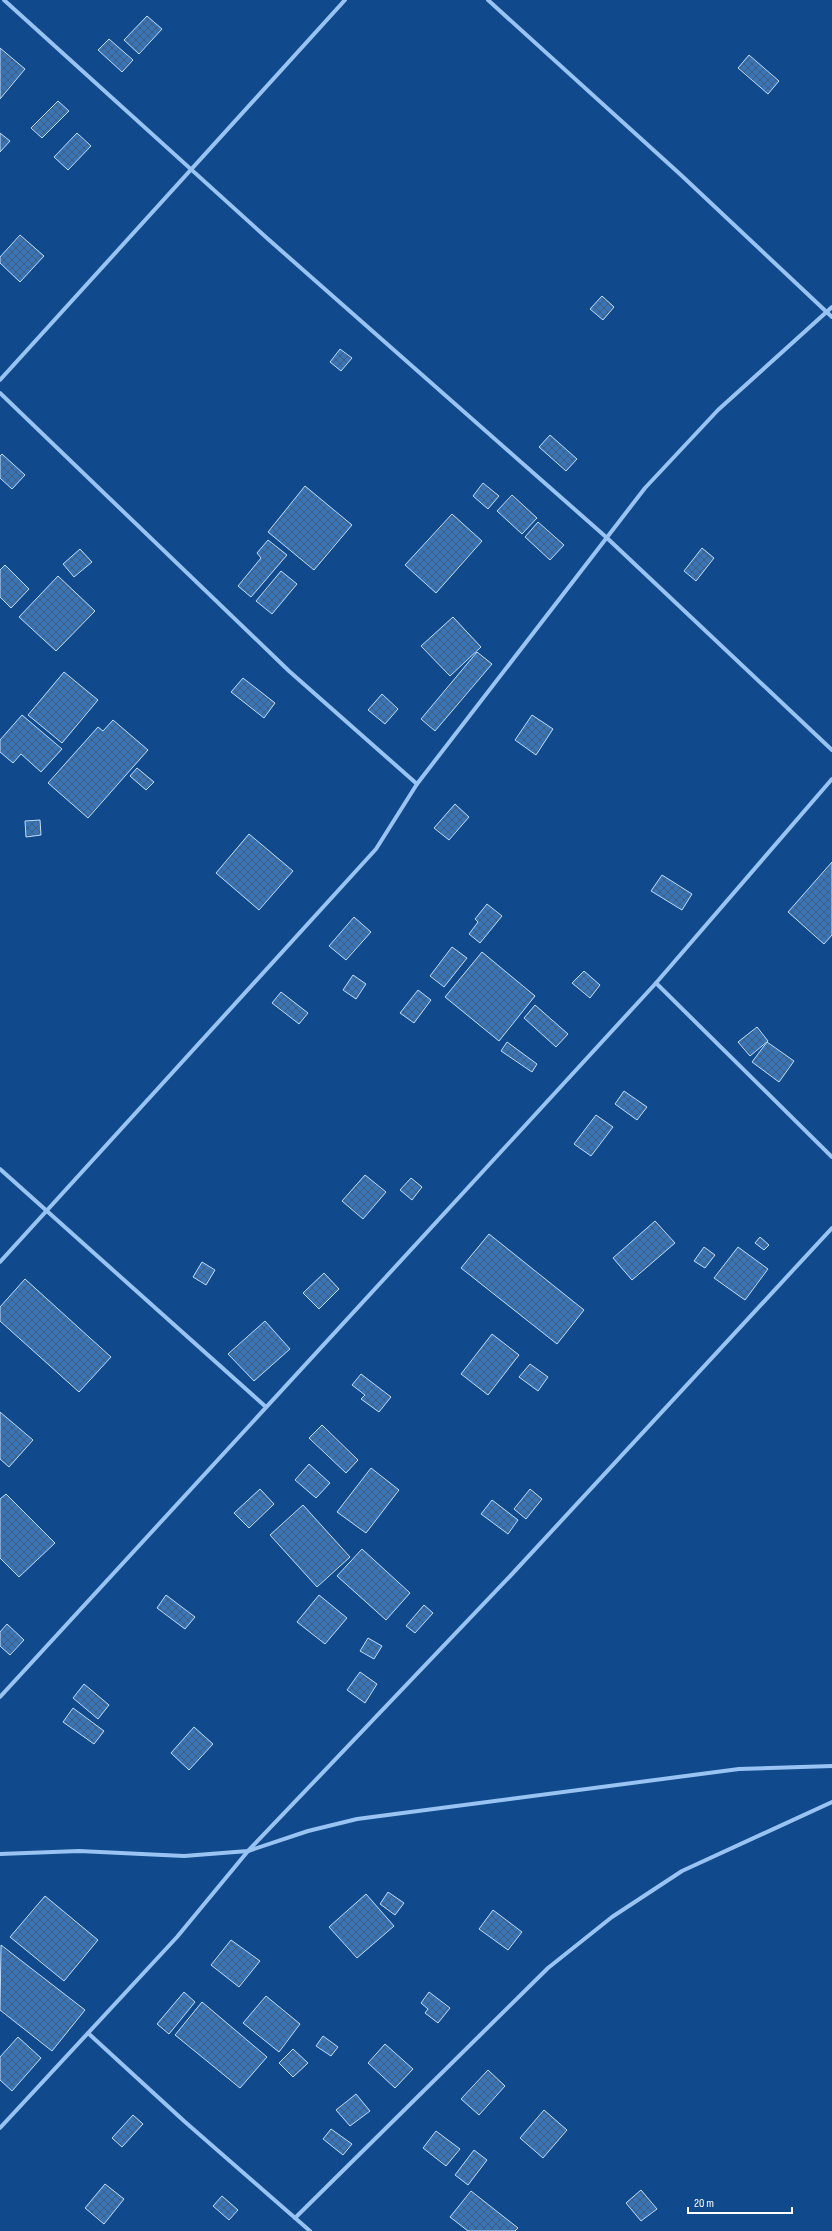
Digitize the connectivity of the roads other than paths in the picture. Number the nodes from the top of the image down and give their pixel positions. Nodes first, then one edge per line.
1 (4, 0) edge
2 (345, 0) edge
3 (488, 0) edge
4 (192, 169) junction
5 (832, 307) edge
6 (826, 312) junction
7 (832, 317) edge
8 (0, 380) edge
9 (0, 393) edge
10 (606, 537) junction
11 (832, 750) edge
12 (832, 779) edge
13 (417, 784) junction
14 (656, 983) junction
15 (832, 1157) edge
16 (0, 1169) edge
17 (46, 1210) junction
18 (832, 1228) edge
19 (0, 1262) edge
20 (266, 1407) junction
21 (0, 1697) edge
22 (832, 1766) edge
23 (832, 1802) edge
24 (248, 1851) junction
25 (0, 1854) edge
26 (88, 2033) junction
27 (0, 2128) edge
28 (295, 2218) junction
29 (310, 2231) edge

1 - 4 street
2 - 4 street
3 - 6 street
4 - 8 street
4 - 10 street
5 - 6 street
6 - 7 street
6 - 10 street
9 - 13 street
10 - 11 street
10 - 13 street
12 - 14 street
13 - 17 street
14 - 15 street
14 - 20 street
16 - 17 street
17 - 19 street
17 - 20 street
18 - 24 street
20 - 21 street
22 - 24 street
23 - 28 street
24 - 25 street
24 - 26 street
26 - 27 street
26 - 28 street
28 - 29 street

